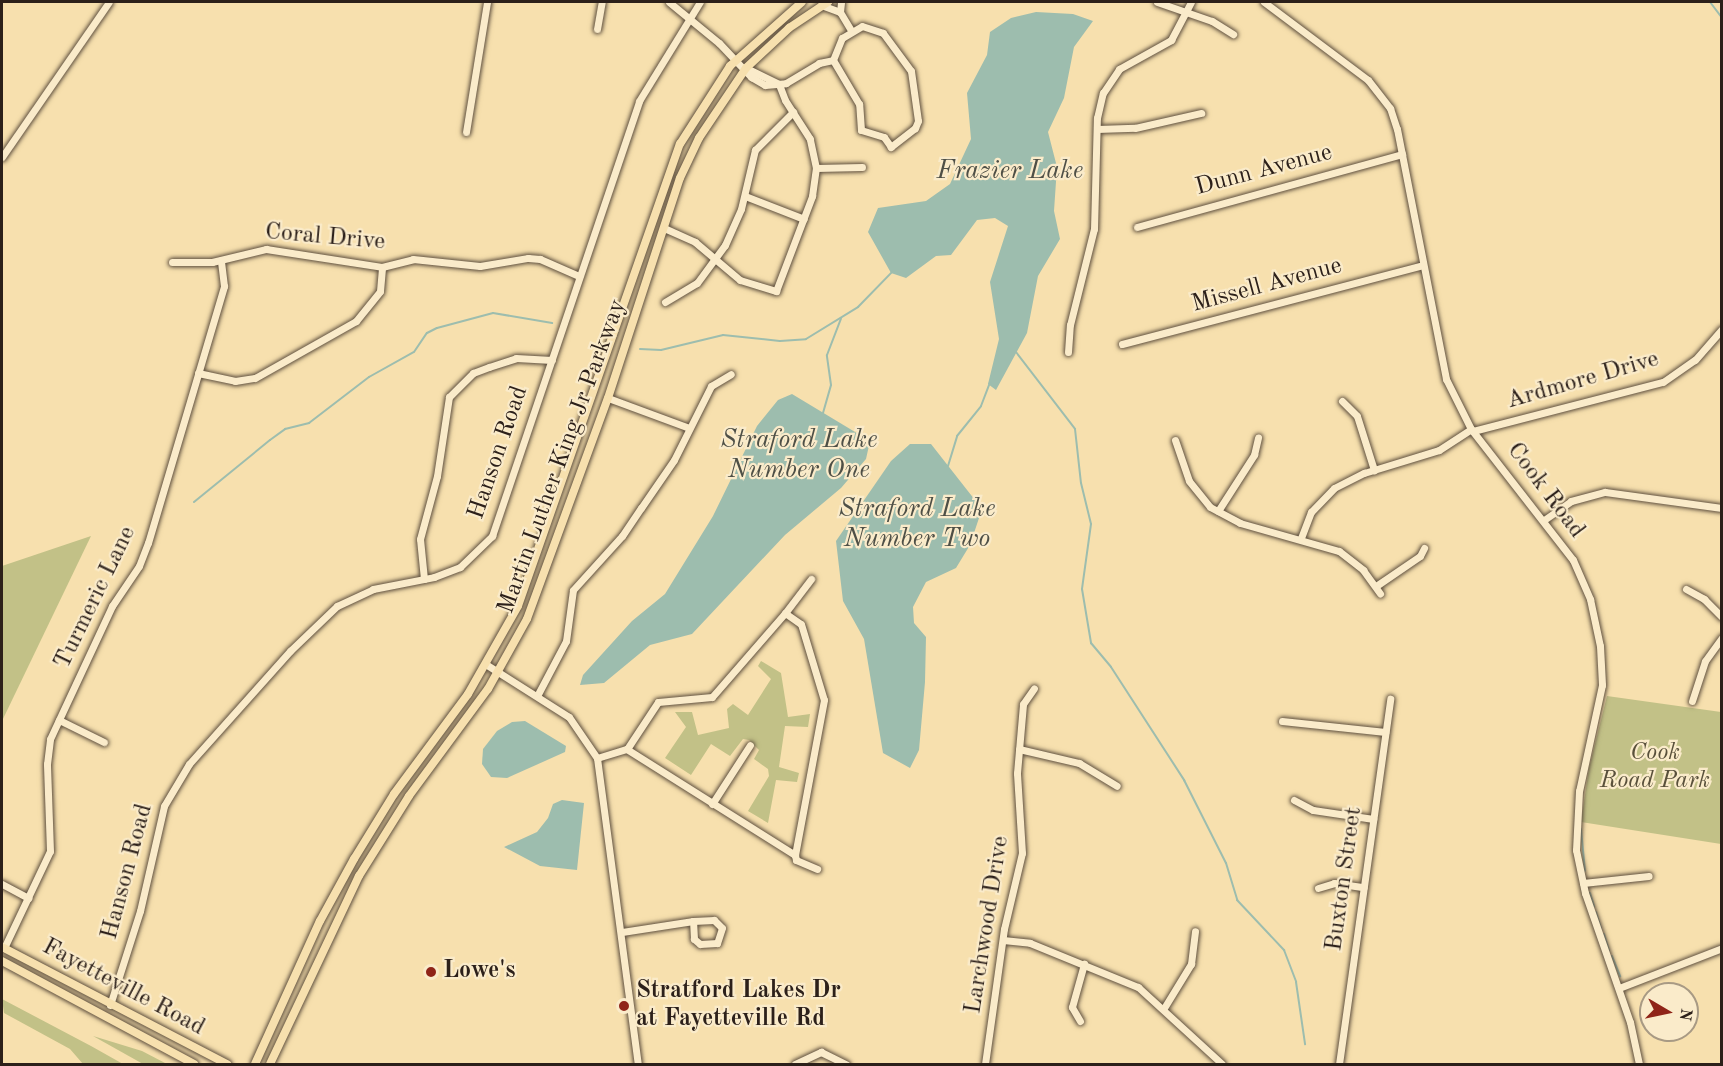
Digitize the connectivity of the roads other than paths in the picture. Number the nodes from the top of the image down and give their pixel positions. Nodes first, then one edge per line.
1 (110, 2) edge
2 (487, 2) edge
3 (602, 2) edge
4 (669, 2) edge
5 (700, 2) edge
6 (802, 2) edge
7 (841, 2) edge
8 (1157, 2) edge
9 (1191, 2) edge
10 (1264, 2) edge
11 (824, 3) edge
12 (840, 12) junction
13 (1187, 12) junction
14 (687, 17) junction
15 (597, 29) dead end
16 (850, 30) junction
17 (1233, 34) dead end
18 (736, 59) junction
19 (833, 60) junction
20 (746, 69) junction
21 (779, 84) junction
22 (792, 112) junction
23 (1201, 113) dead end
24 (1097, 129) junction
25 (466, 132) dead end
26 (1402, 154) junction
27 (2, 157) edge
28 (862, 167) dead end
29 (816, 168) junction
30 (745, 196) junction
31 (804, 219) junction
32 (1137, 227) dead end
33 (664, 228) junction
34 (716, 258) junction
35 (221, 260) junction
36 (172, 262) dead end
37 (1423, 265) junction
38 (382, 267) junction
39 (579, 276) junction
40 (665, 302) dead end
41 (1722, 329) edge
42 (1122, 344) dead end
43 (1068, 352) dead end
44 (552, 360) junction
45 (198, 373) junction
46 (731, 374) dead end
47 (608, 398) junction
48 (1342, 401) dead end
49 (689, 428) junction
50 (1472, 430) junction
51 (1258, 437) dead end
52 (1175, 440) dead end
53 (1374, 470) junction
54 (1722, 508) edge
55 (1218, 511) junction
56 (1544, 520) junction
57 (1301, 538) junction
58 (1424, 548) dead end
59 (424, 579) junction
60 (811, 579) dead end
61 (1686, 589) dead end
62 (784, 613) junction
63 (1722, 617) edge
64 (1722, 638) edge
65 (487, 665) junction
66 (498, 672) junction
67 (1034, 688) dead end
68 (537, 696) junction
69 (1390, 699) dead end
70 (1692, 701) dead end
71 (59, 720) junction
72 (1282, 721) dead end
73 (1385, 732) junction
74 (104, 742) dead end
75 (750, 745) dead end
76 (627, 749) junction
77 (1019, 749) junction
78 (597, 758) junction
79 (1117, 786) dead end
80 (1294, 800) dead end
81 (712, 804) junction
82 (1373, 819) junction
83 (795, 855) junction
84 (817, 869) dead end
85 (1649, 876) dead end
86 (1583, 883) junction
87 (2, 884) edge
88 (1364, 887) junction
89 (1318, 888) dead end
90 (28, 898) junction
91 (693, 921) junction
92 (1195, 931) dead end
93 (622, 932) junction
94 (1003, 940) junction
95 (3, 948) edge
96 (1722, 948) edge
97 (2, 961) edge
98 (1084, 964) junction
99 (1619, 988) junction
100 (110, 1005) junction
101 (1164, 1008) junction
102 (1080, 1021) dead end
103 (194, 1065) edge
104 (227, 1065) edge
105 (255, 1065) edge
106 (270, 1065) edge
107 (638, 1065) edge
108 (795, 1065) edge
109 (846, 1065) edge
110 (985, 1065) edge
111 (1222, 1065) edge
112 (1339, 1065) edge
113 (1639, 1065) edge

1 - 27 street
2 - 25 street
3 - 15 street
4 - 14 street
5 - 14 street, Hanson Road
6 - 18 main road, Martin Luther King Jr Parkway
7 - 12 street
8 - 13 street
9 - 13 street
10 - 26 street, Cook Road
11 - 12 street
11 - 20 main road, Martin Luther King Jr Parkway
12 - 16 street
13 - 17 street
13 - 24 street
14 - 18 street
14 - 39 street, Hanson Road
16 - 19 street
16 - 19 street
18 - 20 street
18 - 65 main road, Martin Luther King Jr Parkway
19 - 21 street
20 - 21 street
20 - 33 main road, Martin Luther King Jr Parkway
21 - 22 street
22 - 29 street
22 - 30 street
23 - 24 street
24 - 43 street
26 - 32 street, Dunn Avenue
26 - 37 street, Cook Road
28 - 29 street
29 - 31 street
30 - 31 street
30 - 34 street
31 - 34 street
33 - 34 street
33 - 47 main road, Martin Luther King Jr Parkway
34 - 40 street
35 - 36 street, Coral Drive
35 - 38 street, Coral Drive
35 - 45 street, Turmeric Lane
37 - 42 street, Missell Avenue
37 - 50 street, Cook Road
38 - 39 street, Coral Drive
38 - 45 street
39 - 44 street, Hanson Road
41 - 50 street, Ardmore Drive
44 - 59 street, Hanson Road
44 - 59 street
45 - 71 street, Turmeric Lane
46 - 49 street
47 - 49 street
47 - 66 main road, Martin Luther King Jr Parkway
48 - 53 street
49 - 68 street
50 - 53 street, Ardmore Drive
50 - 56 street, Cook Road
51 - 55 street
52 - 55 street
53 - 57 street, Ardmore Drive
54 - 56 street
55 - 57 street
56 - 86 street, Cook Road
57 - 58 street
59 - 100 street, Hanson Road
60 - 62 street
61 - 63 street
62 - 76 street
62 - 83 street
64 - 70 street
65 - 66 street
65 - 105 main road, Martin Luther King Jr Parkway
66 - 68 street
66 - 106 main road, Martin Luther King Jr Parkway
67 - 77 street, Larchwood Drive
68 - 78 street
69 - 73 street, Buxton Street
71 - 74 street
71 - 90 street, Turmeric Lane
72 - 73 street
73 - 82 street, Buxton Street
75 - 81 street
76 - 78 street
76 - 81 street
77 - 79 street
77 - 94 street, Larchwood Drive
78 - 93 street
80 - 82 street
81 - 83 street
82 - 88 street, Buxton Street
83 - 84 street
85 - 86 street
86 - 99 street, Cook Road
87 - 90 street
88 - 89 street
88 - 112 street, Buxton Street
90 - 95 street, Turmeric Lane
91 - 91 street
91 - 93 street
92 - 101 street
93 - 107 street
94 - 98 street
94 - 110 street, Larchwood Drive
95 - 100 main road, Fayetteville Road
96 - 99 street
97 - 103 main road, Fayetteville Road
98 - 101 street
98 - 102 street
99 - 113 street, Cook Road
100 - 104 main road, Fayetteville Road
101 - 111 street
108 - 109 street

